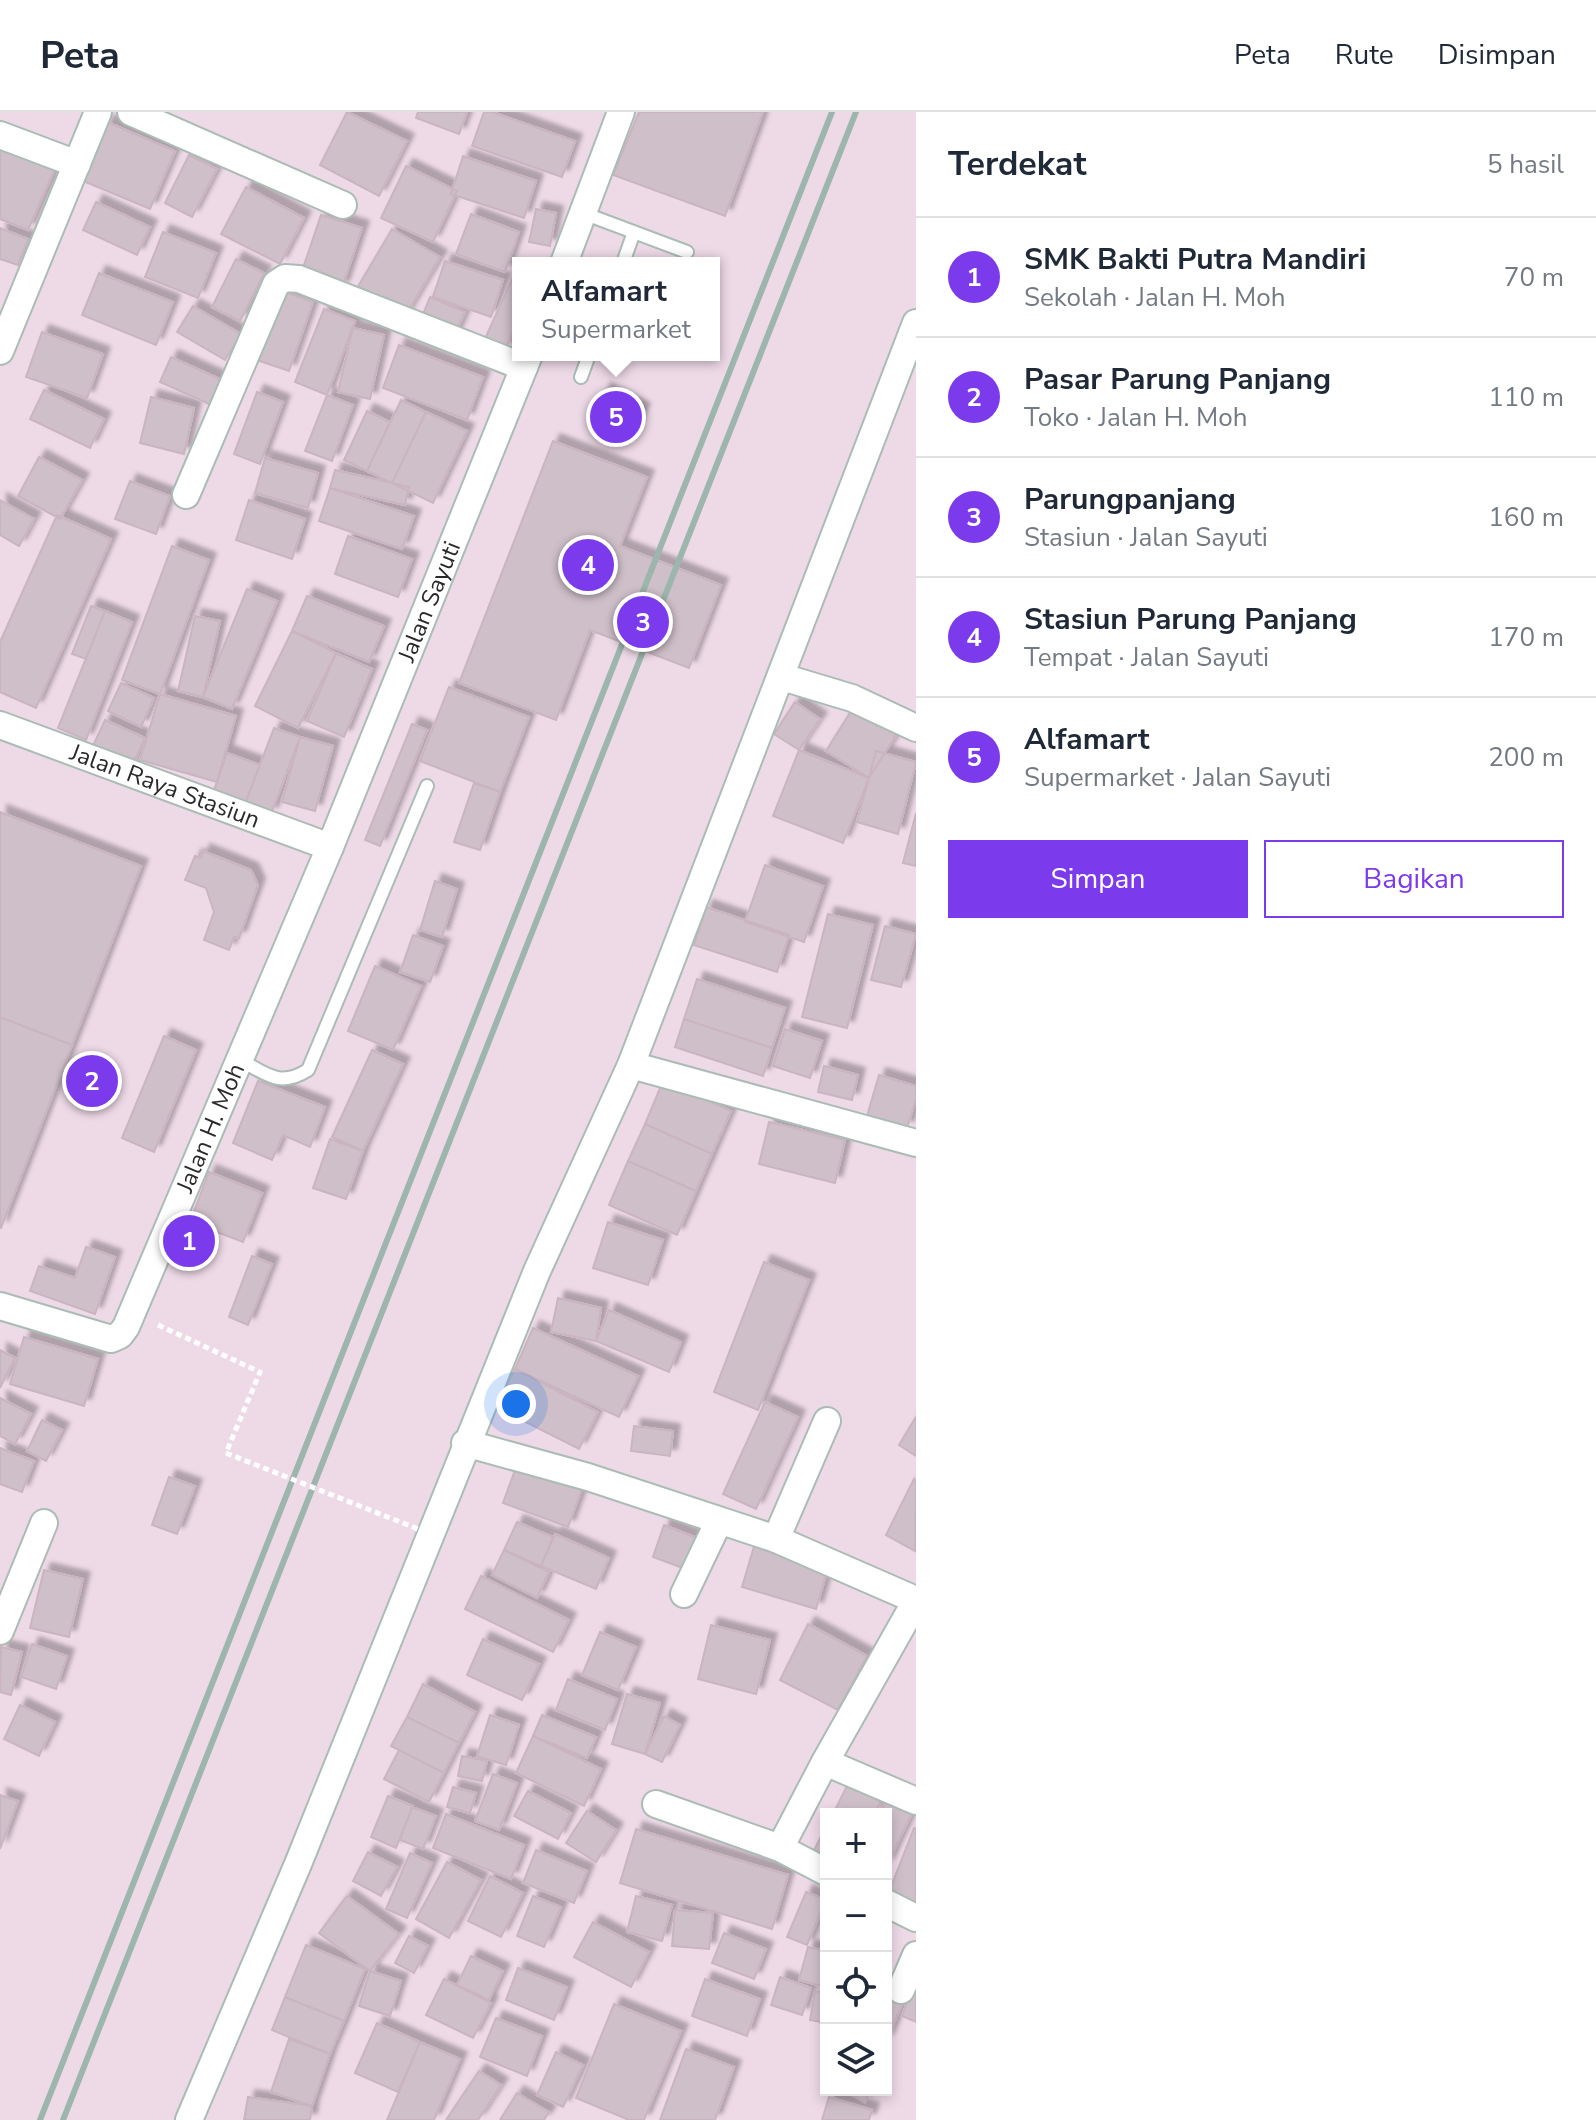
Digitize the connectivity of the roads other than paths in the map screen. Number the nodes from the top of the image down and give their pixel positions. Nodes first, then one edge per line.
1 (98, 112) edge
2 (131, 112) edge
3 (621, 112) edge
4 (0, 135) edge
5 (77, 164) junction
6 (343, 205) dead end
7 (583, 213) junction
8 (634, 232) junction
9 (687, 252) dead end
10 (566, 257) edge
11 (625, 257) edge
12 (916, 323) edge
13 (0, 351) edge
14 (512, 356) edge
15 (526, 361) edge
16 (587, 361) edge
17 (581, 377) dead end
18 (186, 495) dead end
19 (782, 677) junction
20 (0, 725) edge
21 (916, 728) edge
22 (427, 786) dead end
23 (330, 847) junction
24 (240, 1060) junction
25 (631, 1065) junction
26 (916, 1143) edge
27 (0, 1306) edge
28 (827, 1421) dead end
29 (465, 1443) junction
30 (719, 1521) junction
31 (44, 1523) dead end
32 (776, 1539) junction
33 (684, 1594) dead end
34 (916, 1600) edge
35 (0, 1631) edge
36 (825, 1762) junction
37 (916, 1801) edge
38 (656, 1804) dead end
39 (780, 1848) junction
40 (820, 1869) edge
41 (892, 1906) edge
42 (916, 1918) edge
43 (916, 1955) edge
44 (901, 1990) dead end
45 (189, 2120) edge

1 - 5 street
2 - 6 street
3 - 7 street
4 - 5 street
5 - 13 street
7 - 8 lane
7 - 10 street
8 - 9 lane
8 - 11 lane
12 - 19 street
14 - 18 street
15 - 23 street, Jalan Sayuti
16 - 17 lane
19 - 21 street
19 - 25 street
20 - 23 street, Jalan Raya Stasiun
22 - 24 lane
23 - 24 street, Jalan H. Moh
24 - 27 street, Jalan H. Moh
25 - 26 street
25 - 29 street
28 - 32 street
29 - 30 street
29 - 45 street
30 - 32 street
30 - 33 street
31 - 35 street
32 - 34 street
34 - 36 street
36 - 37 street
36 - 39 street
38 - 39 street
39 - 40 street
41 - 42 street
43 - 44 street

